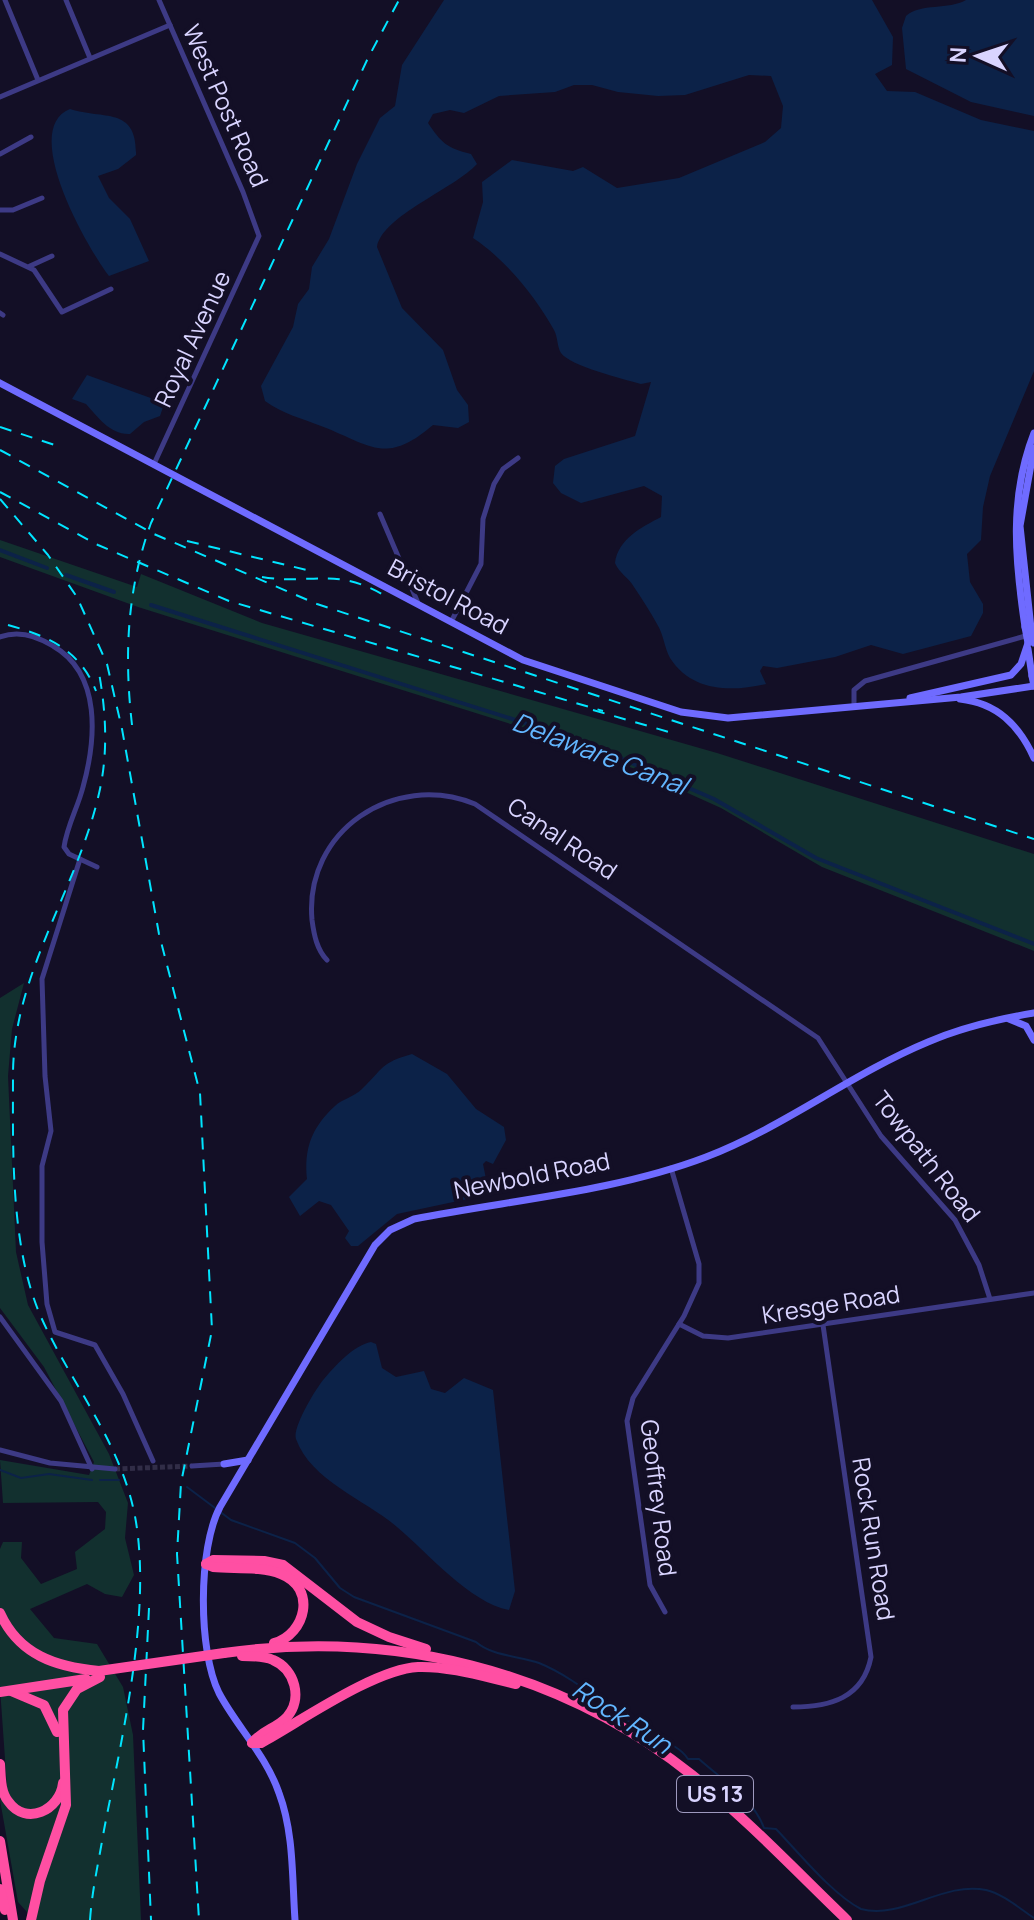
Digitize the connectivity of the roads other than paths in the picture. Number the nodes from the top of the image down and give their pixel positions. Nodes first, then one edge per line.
1 (5, 0) edge
2 (66, 0) edge
3 (159, 0) edge
4 (170, 25) junction
5 (90, 59) junction
6 (38, 81) junction
7 (0, 97) edge
8 (31, 137) dead end
9 (0, 154) edge
10 (42, 198) dead end
11 (0, 209) edge
12 (258, 227) joint
13 (0, 254) edge
14 (52, 256) dead end
15 (29, 266) junction
16 (111, 289) dead end
17 (0, 383) edge
18 (1034, 433) edge
19 (1034, 448) edge
20 (518, 458) dead end
21 (154, 464) junction
22 (380, 514) dead end
23 (418, 604) junction
24 (451, 622) junction
25 (1030, 630) edge
26 (0, 637) edge
27 (1032, 644) edge
28 (1034, 683) edge
29 (914, 701) junction
30 (894, 703) junction
31 (854, 706) junction
32 (1034, 758) edge
33 (80, 859) junction
34 (97, 867) dead end
35 (327, 960) dead end
36 (1031, 1012) edge
37 (1003, 1019) junction
38 (1034, 1040) edge
39 (849, 1082) junction
40 (671, 1168) junction
41 (1034, 1293) edge
42 (990, 1299) junction
43 (0, 1317) edge
44 (679, 1324) junction
45 (823, 1325) junction
46 (0, 1450) edge
47 (248, 1460) junction
48 (153, 1461) dead end
49 (224, 1464) junction
50 (192, 1466) tunnel mouth
51 (92, 1469) junction
52 (115, 1469) tunnel mouth
53 (238, 1478) junction
54 (206, 1564) junction
55 (665, 1612) dead end
56 (0, 1613) edge
57 (257, 1648) junction
58 (224, 1655) junction
59 (242, 1656) junction
60 (489, 1669) junction
61 (100, 1674) junction
62 (516, 1684) junction
63 (2, 1689) edge
64 (793, 1707) dead end
65 (252, 1743) junction
66 (0, 1764) edge
67 (0, 1841) edge
68 (0, 1879) edge
69 (0, 1889) edge
70 (8, 1917) edge
71 (31, 1920) edge
72 (295, 1920) edge
73 (839, 1920) edge
74 (847, 1920) edge

1 - 6 street
2 - 5 street
3 - 4 street, West Post Road
4 - 5 street
4 - 12 street, West Post Road
5 - 6 street
6 - 7 street
8 - 9 street
10 - 11 street
12 - 21 street, Royal Avenue
13 - 15 street
14 - 15 street
15 - 16 street
17 - 21 main road, Bristol Road
18 - 25 main road
19 - 25 main road
20 - 24 street
21 - 23 main road, Bristol Road
22 - 23 street
23 - 24 main road, Bristol Road
24 - 31 main road, Bristol Road
25 - 27 main road, bridge
25 - 31 street
26 - 33 street
27 - 28 main road
27 - 30 main road
28 - 29 main road
29 - 30 main road, Bristol Road
29 - 32 main road
30 - 31 main road, Bristol Road
33 - 34 street
33 - 48 street
35 - 39 street, Canal Road
36 - 37 main road, Newbold Road
37 - 38 main road
37 - 39 main road, Newbold Road
39 - 40 main road, Newbold Road
39 - 42 street, Towpath Road
40 - 44 street, Geoffrey Road
40 - 47 main road, Newbold Road
41 - 42 street, Kresge Road
42 - 45 street, Kresge Road
43 - 51 street
44 - 45 street, Kresge Road
44 - 55 street, Geoffrey Road
45 - 64 street, Rock Run Road
46 - 51 street
47 - 49 main road
47 - 53 main road, Newbold Road
49 - 50 street
49 - 53 main road
51 - 52 street
53 - 54 main road, Newbold Road
54 - 57 highway
54 - 60 highway
54 - 65 main road, Newbold Road
56 - 61 highway
57 - 58 highway, US 13
57 - 60 highway, US 13
58 - 59 highway, US 13
58 - 61 highway, US 13, bridge
59 - 62 highway, US 13
59 - 65 highway
60 - 74 highway, US 13
61 - 63 highway, US 13
61 - 71 highway
62 - 65 highway
62 - 73 highway, US 13
63 - 66 highway
65 - 72 main road, Newbold Road
67 - 70 highway
68 - 70 highway
69 - 70 highway

